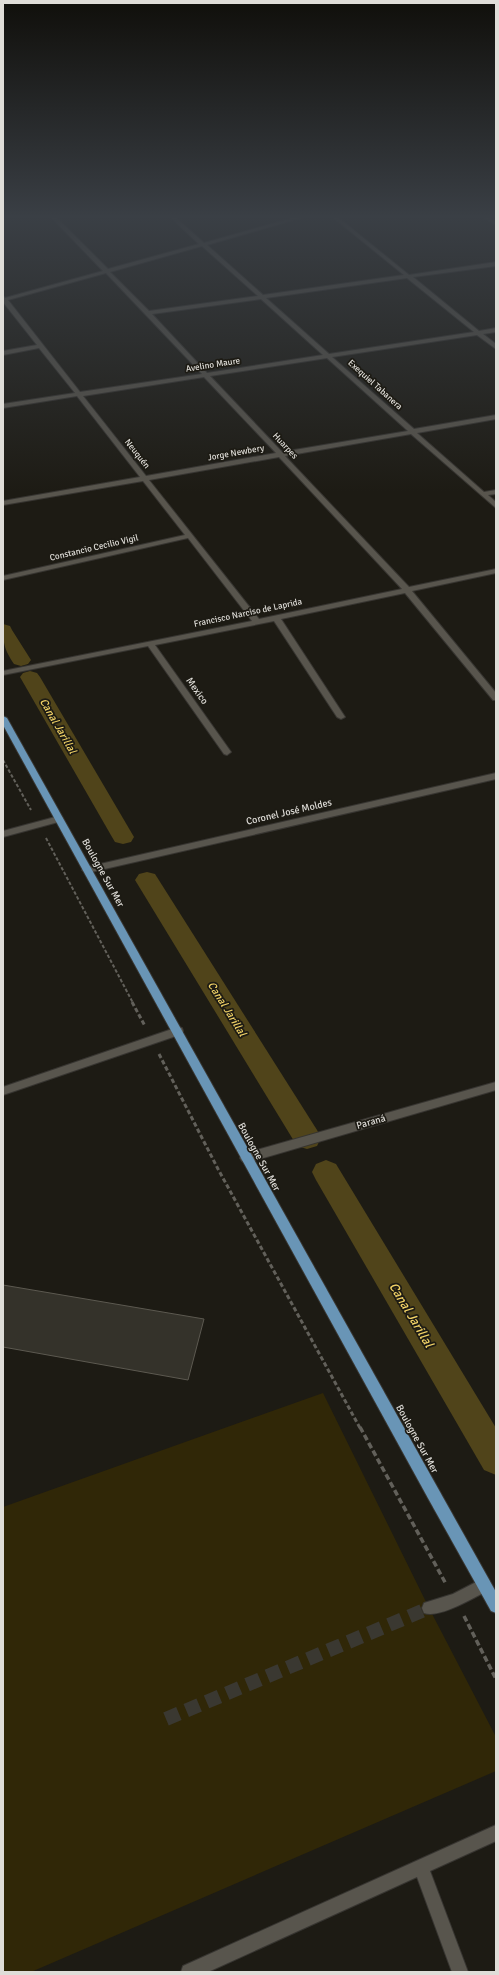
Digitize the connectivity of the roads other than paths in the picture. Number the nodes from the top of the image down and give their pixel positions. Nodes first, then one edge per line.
1 (10, 307) edge
2 (142, 307) edge
3 (190, 307) edge
4 (274, 307) edge
5 (446, 307) edge
6 (148, 313) junction
7 (496, 330) edge
8 (478, 333) junction
9 (40, 346) junction
10 (496, 347) edge
11 (3, 353) edge
12 (329, 356) junction
13 (206, 375) junction
14 (78, 395) junction
15 (3, 406) edge
16 (496, 417) edge
17 (414, 432) junction
18 (281, 454) junction
19 (143, 478) junction
20 (496, 492) edge
21 (483, 494) junction
22 (3, 503) edge
23 (496, 506) edge
24 (188, 536) junction
25 (496, 571) edge
26 (3, 578) edge
27 (408, 590) junction
28 (276, 618) junction
29 (257, 622) junction
30 (150, 643) junction
31 (3, 672) edge
32 (496, 698) edge
33 (341, 717) dead end
34 (3, 718) edge
35 (226, 752) dead end
36 (496, 776) edge
37 (59, 819) junction
38 (3, 834) edge
39 (87, 870) junction
40 (178, 1031) junction
41 (496, 1086) edge
42 (3, 1091) edge
43 (246, 1158) junction
44 (484, 1585) junction
45 (496, 1606) edge
46 (429, 1608) tunnel mouth
47 (496, 1833) edge
48 (420, 1867) junction
49 (189, 1972) edge
50 (460, 1972) edge

1 - 9 street, Neuquén
2 - 6 street, Huarpes
3 - 6 street
4 - 12 street, Exequiel Tabanera
5 - 8 street
6 - 13 street, Huarpes
7 - 8 street, Avelino Maure
8 - 10 street
8 - 12 street, Avelino Maure
9 - 11 street
9 - 14 street, Neuquén
12 - 13 street, Avelino Maure
12 - 17 street, Exequiel Tabanera
13 - 14 street, Avelino Maure
13 - 18 street, Huarpes
14 - 15 street, Avelino Maure
14 - 19 street, Neuquén
16 - 17 street, Jorge Newbery
17 - 18 street, Jorge Newbery
17 - 21 street, Exequiel Tabanera
18 - 19 street, Jorge Newbery
18 - 27 street, Huarpes
19 - 22 street, Jorge Newbery
19 - 24 street, Neuquén
20 - 21 street
21 - 23 street, Exequiel Tabanera
24 - 26 street, Constancio Cecilio Vigil
24 - 29 street, Neuquén
25 - 27 street, Francisco Narciso de Laprida
27 - 28 street, Francisco Narciso de Laprida
27 - 32 street, Huarpes
28 - 29 street, Francisco Narciso de Laprida
28 - 33 street
29 - 30 street, Francisco Narciso de Laprida
30 - 31 street, Francisco Narciso de Laprida
30 - 35 street, Mexico
34 - 37 main road, Boulogne Sur Mer
36 - 39 street, Coronel José Moldes
37 - 38 street
37 - 39 main road, Boulogne Sur Mer
39 - 40 main road, Boulogne Sur Mer
40 - 42 street
40 - 43 main road, Boulogne Sur Mer
41 - 43 street, Paraná
43 - 44 main road, Boulogne Sur Mer
44 - 45 main road, Boulogne Sur Mer
44 - 46 street
47 - 48 street
48 - 49 street
48 - 50 street

